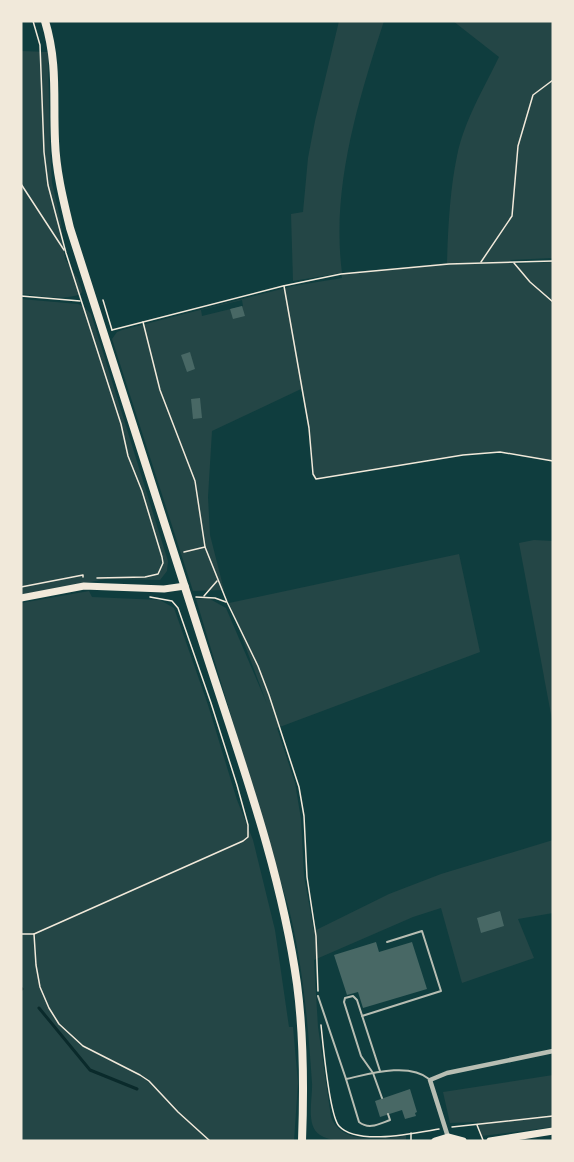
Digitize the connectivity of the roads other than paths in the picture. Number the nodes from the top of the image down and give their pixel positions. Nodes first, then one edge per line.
1 (45, 21) edge
2 (185, 586) junction
3 (21, 598) edge
4 (387, 942) dead end
5 (318, 996) road end
6 (362, 1016) junction
7 (553, 1051) edge
8 (380, 1071) junction
9 (373, 1072) junction
10 (346, 1079) junction
11 (430, 1080) junction
12 (382, 1098) dead end
13 (388, 1114) dead end
14 (553, 1131) edge
15 (448, 1137) junction
16 (302, 1141) edge
17 (435, 1141) edge
18 (463, 1141) edge
19 (490, 1141) edge

1 - 2 main road
2 - 3 main road
2 - 16 main road
4 - 6 lane
5 - 10 lane
6 - 8 lane
6 - 9 lane
7 - 11 street
8 - 9 lane
8 - 11 lane
9 - 10 lane
9 - 12 lane
10 - 13 lane
11 - 15 street
14 - 19 main road
15 - 17 main road
15 - 18 main road

